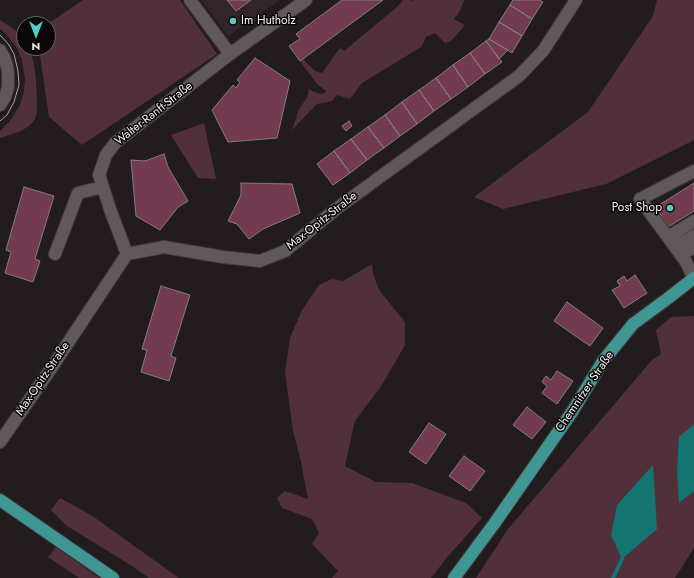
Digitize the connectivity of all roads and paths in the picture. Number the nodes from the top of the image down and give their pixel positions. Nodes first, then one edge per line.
1 (190, 0) edge
2 (306, 0) edge
3 (576, 0) edge
4 (0, 50) edge
5 (230, 54) junction
6 (0, 105) edge
7 (694, 171) edge
8 (103, 187) junction
9 (694, 221) edge
10 (694, 236) edge
11 (675, 246) junction
12 (694, 246) edge
13 (55, 254) dead end
14 (127, 254) junction
15 (694, 278) edge
16 (0, 442) edge
17 (0, 500) edge
18 (113, 578) edge
19 (454, 578) edge

1 - 5 street
2 - 5 street, Walter-Ranft-Straße
3 - 14 street, Max-Opitz-Straße
4 - 6 street
5 - 8 street, Walter-Ranft-Straße
7 - 11 street
8 - 13 street
8 - 14 street, Walter-Ranft-Straße
9 - 11 street
10 - 11 street
11 - 12 street
11 - 15 street
14 - 16 street, Max-Opitz-Straße
15 - 19 main road, Chemnitzer Straße
17 - 18 main road

